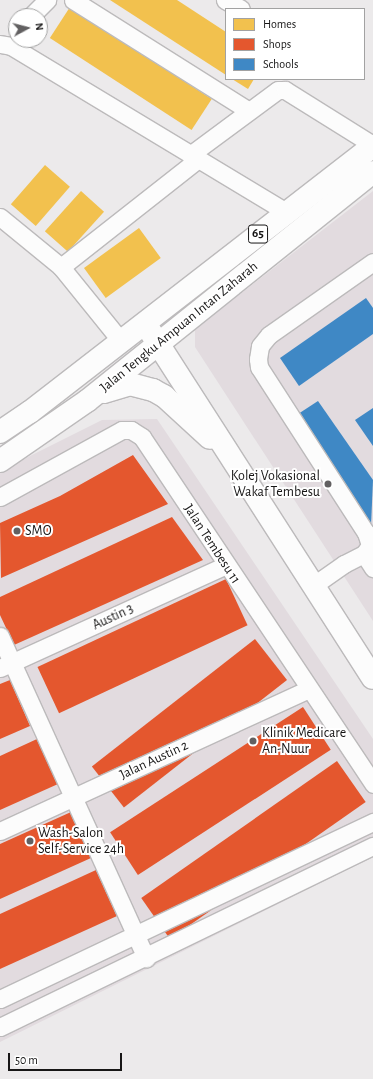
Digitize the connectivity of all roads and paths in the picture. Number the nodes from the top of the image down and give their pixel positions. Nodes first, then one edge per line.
1 (47, 0) edge
2 (74, 0) edge
3 (225, 0) edge
4 (39, 8) edge
5 (239, 8) edge
6 (19, 48) edge
7 (249, 111) junction
8 (373, 146) edge
9 (194, 157) junction
10 (373, 172) edge
11 (286, 212) junction
12 (0, 217) edge
13 (373, 262) edge
14 (61, 267) junction
15 (199, 311) junction
16 (144, 322) junction
17 (122, 340) junction
18 (158, 343) junction
19 (184, 384) junction
20 (87, 401) junction
21 (0, 432) edge
22 (232, 459) junction
23 (0, 461) edge
24 (0, 497) edge
25 (369, 561) edge
26 (226, 565) junction
27 (314, 585) junction
28 (0, 636) edge
29 (6, 666) edge
30 (373, 678) edge
31 (309, 689) junction
32 (373, 784) edge
33 (73, 797) junction
34 (373, 822) edge
35 (0, 831) edge
36 (373, 846) edge
37 (136, 936) junction
38 (146, 958) junction
39 (0, 999) edge
40 (0, 1027) edge

1 - 4 street
2 - 7 street
3 - 5 street
6 - 9 street
7 - 8 street
7 - 9 street
8 - 11 main road, Jalan Tengku Ampuan Intan Zaharah / 65
9 - 11 street
9 - 14 street
10 - 15 main road, Jalan Tengku Ampuan Intan Zaharah / 65
11 - 16 main road, Jalan Tengku Ampuan Intan Zaharah / 65
12 - 14 street
13 - 25 street
14 - 17 street
15 - 18 main road, Jalan Tengku Ampuan Intan Zaharah / 65
15 - 19 main road
16 - 17 main road, Jalan Tengku Ampuan Intan Zaharah / 65
16 - 18 main road
17 - 21 main road, Jalan Tengku Ampuan Intan Zaharah / 65
18 - 19 main road
18 - 20 main road, Jalan Tengku Ampuan Intan Zaharah / 65
19 - 22 main road
20 - 22 main road
20 - 23 main road, Jalan Tengku Ampuan Intan Zaharah / 65
22 - 27 main road
24 - 26 street, Jalan Tembesu 11
25 - 27 street
26 - 29 street, Austin 3
26 - 31 street, Jalan Tembesu 11
27 - 30 main road
28 - 29 street
29 - 33 street
31 - 32 street, Jalan Tembesu 11
31 - 33 street, Jalan Austin 2
33 - 35 street, Jalan Austin 2
33 - 37 street
34 - 37 street
36 - 38 street
37 - 38 street
37 - 39 street
38 - 40 street

